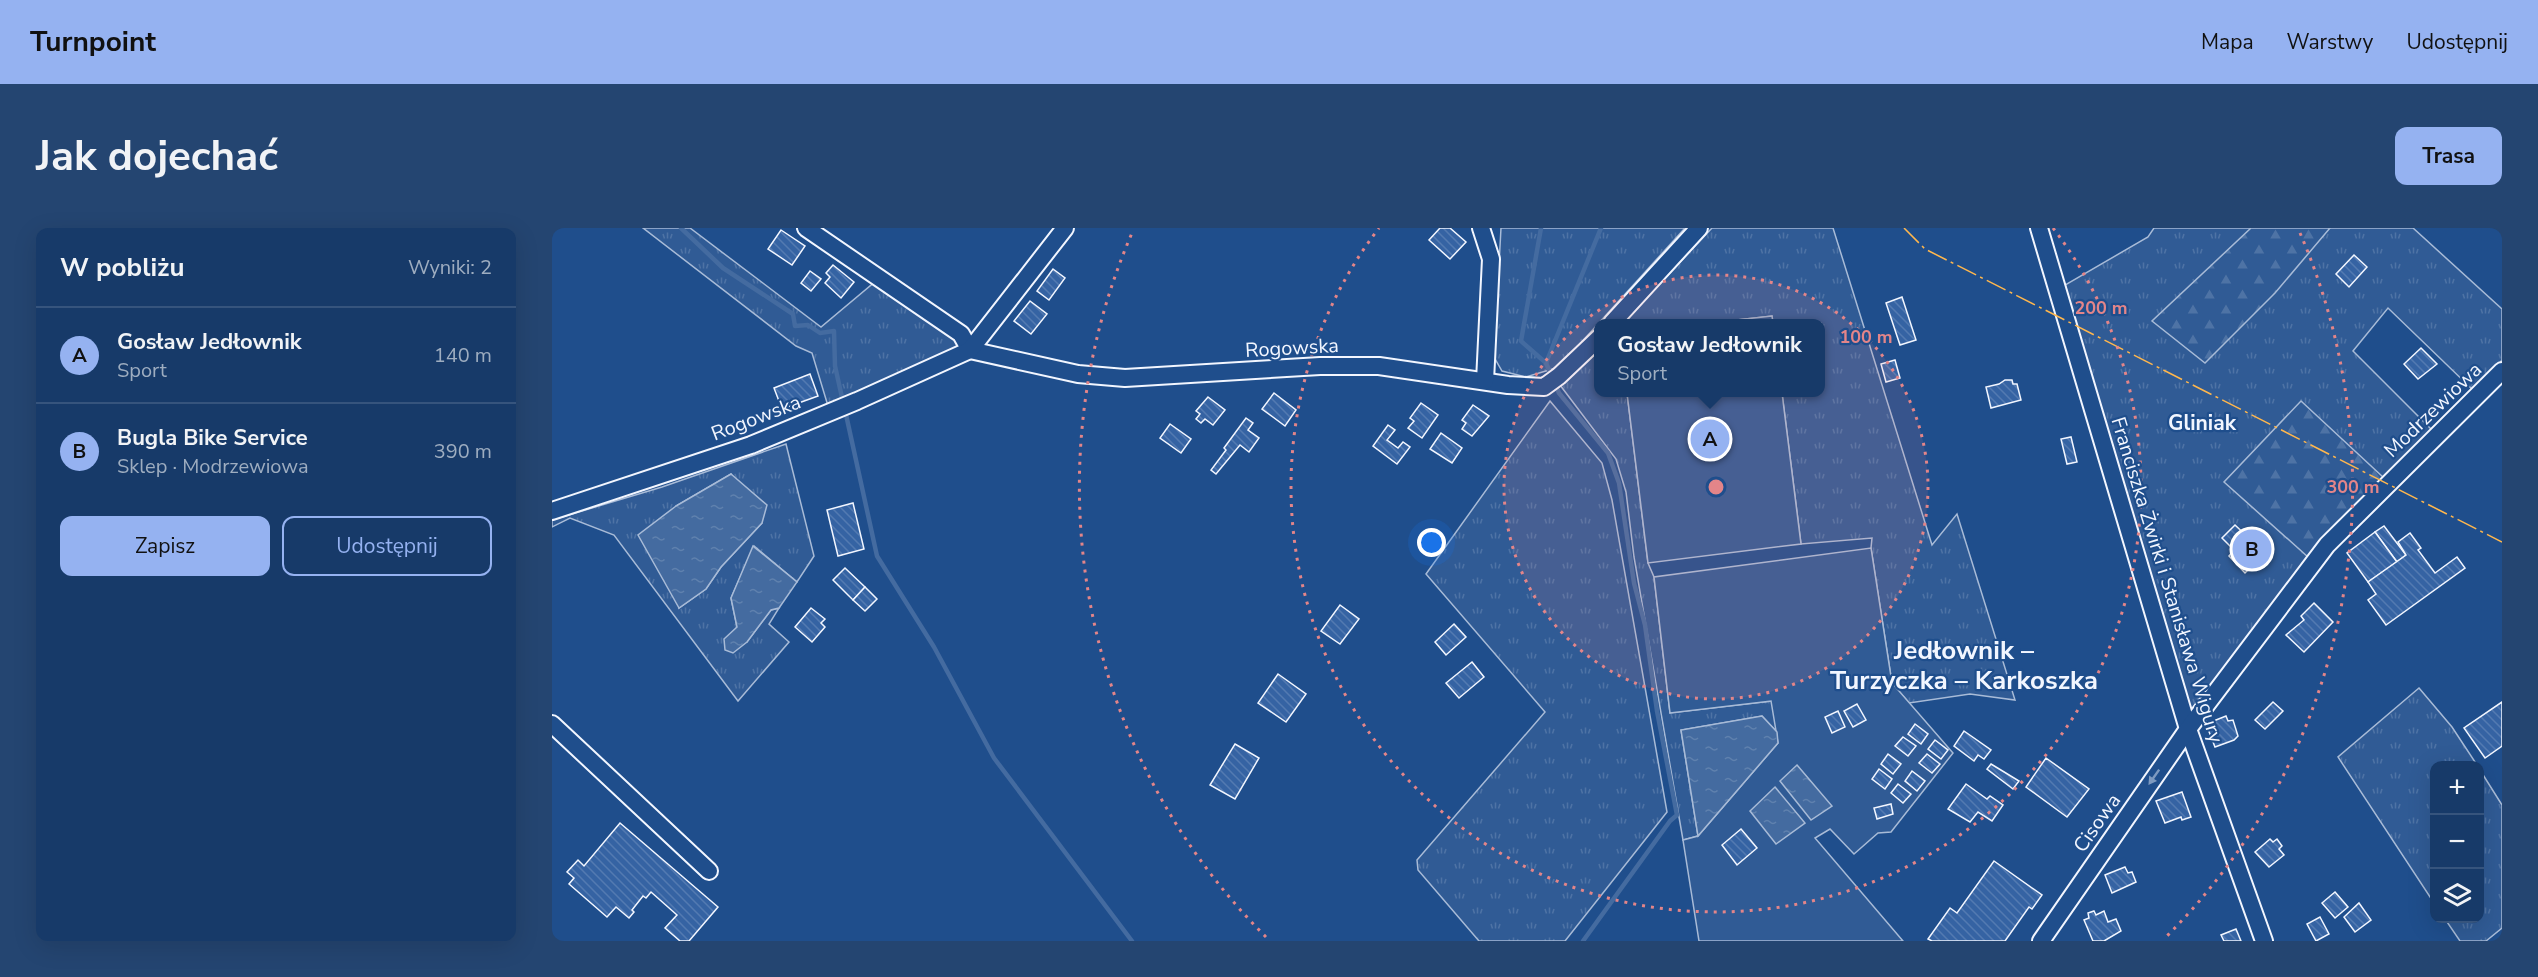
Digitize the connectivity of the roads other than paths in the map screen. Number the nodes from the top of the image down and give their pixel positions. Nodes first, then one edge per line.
1 (806, 228) edge
2 (1065, 228) edge
3 (1481, 228) edge
4 (1699, 228) edge
5 (2039, 228) edge
6 (1617, 319) edge
7 (1594, 343) edge
8 (970, 350) junction
9 (2502, 371) edge
10 (1485, 381) junction
11 (552, 511) edge
12 (552, 724) edge
13 (2188, 729) junction
14 (709, 872) dead end
15 (2041, 941) edge
16 (2264, 941) edge

1 - 8 street
2 - 8 street, Rogowska
3 - 10 street
4 - 6 street
5 - 13 street, Franciszka Żwirki i Stanisława Wigury
7 - 10 street, Rogowska
8 - 10 street, Rogowska
8 - 11 street, Rogowska
9 - 13 street, Modrzewiowa
12 - 14 street
13 -> 15 street, Cisowa
13 - 16 street, Franciszka Żwirki i Stanisława Wigury

